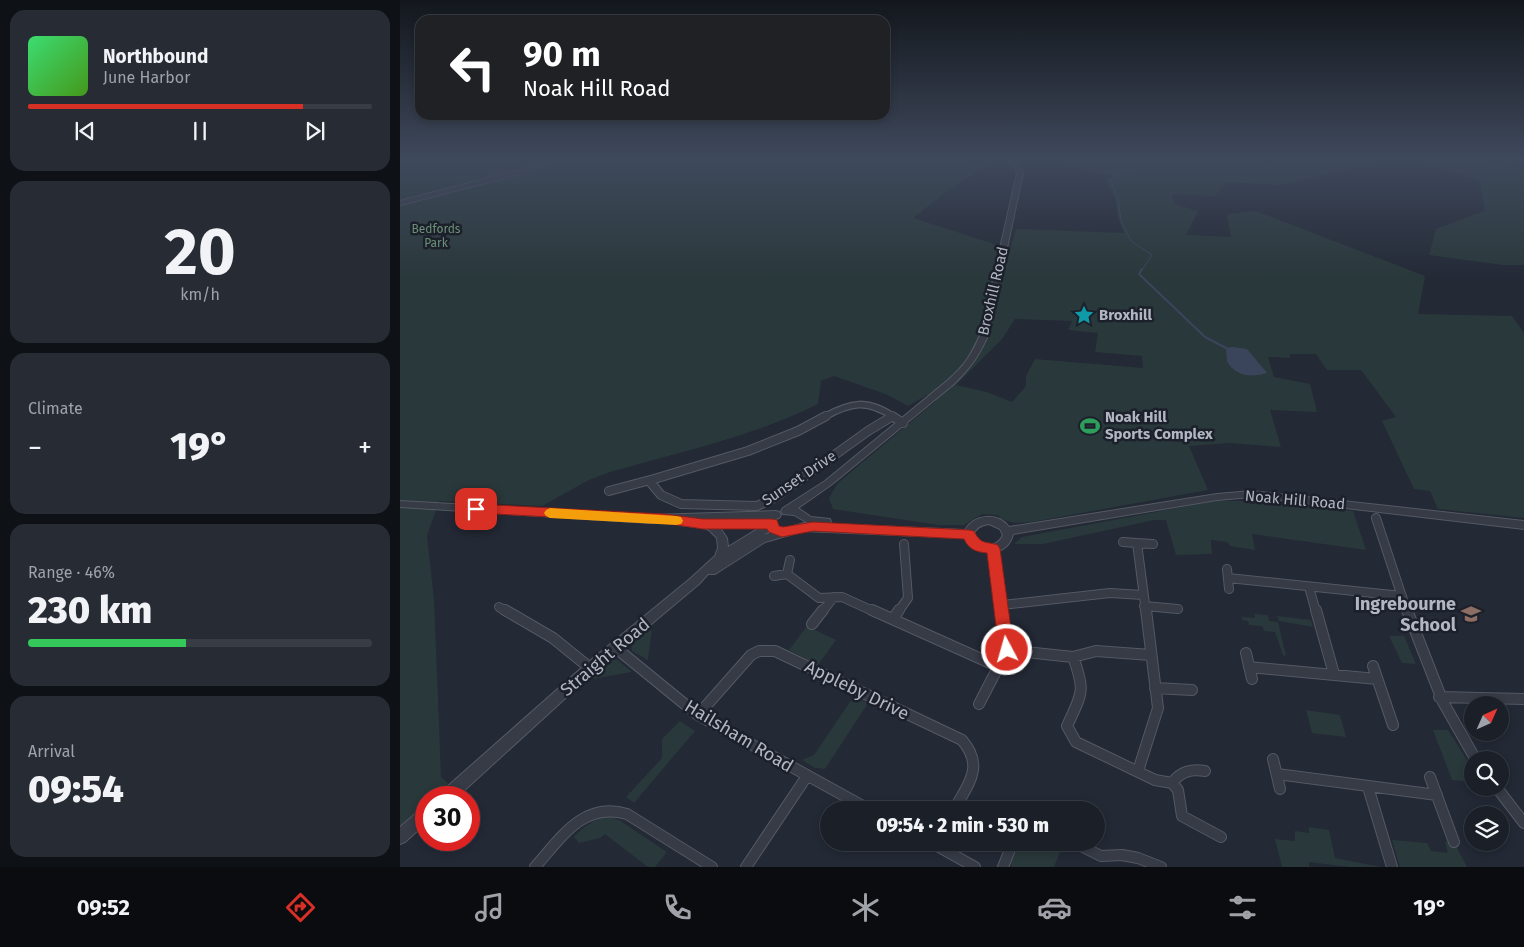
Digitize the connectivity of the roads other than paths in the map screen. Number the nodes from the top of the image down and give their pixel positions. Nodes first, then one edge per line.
1 (417, 198) edge
2 (1014, 198) edge
3 (400, 203) edge
4 (891, 417) junction
5 (902, 423) junction
6 (654, 479) junction
7 (828, 483) junction
8 (609, 491) dead end
9 (400, 504) edge
10 (801, 516) junction
11 (1376, 518) dead end
12 (664, 519) junction
13 (776, 519) junction
14 (703, 524) junction
15 (1524, 524) edge
16 (796, 529) junction
17 (882, 530) junction
18 (1007, 531) junction
19 (782, 532) junction
20 (969, 534) junction
21 (1123, 542) dead end
22 (1137, 543) junction
23 (904, 544) dead end
24 (1154, 544) dead end
25 (994, 549) junction
26 (720, 558) junction
27 (790, 560) dead end
28 (1227, 568) dead end
29 (788, 574) junction
30 (774, 576) dead end
31 (1228, 578) junction
32 (696, 581) junction
33 (1309, 587) junction
34 (1230, 589) dead end
35 (1143, 595) junction
36 (1402, 596) junction
37 (834, 597) junction
38 (1002, 606) junction
39 (1144, 606) junction
40 (499, 607) dead end
41 (1178, 609) dead end
42 (893, 619) junction
43 (812, 624) dead end
44 (616, 648) junction
45 (1007, 650) junction
46 (1246, 653) dead end
47 (1151, 655) junction
48 (1073, 657) junction
49 (1373, 666) dead end
50 (999, 667) junction
51 (1249, 667) junction
52 (590, 668) junction
53 (1334, 674) junction
54 (1252, 679) dead end
55 (1378, 679) junction
56 (1155, 688) junction
57 (1192, 690) dead end
58 (1440, 697) junction
59 (1524, 699) edge
60 (979, 704) dead end
61 (698, 715) junction
62 (1393, 725) dead end
63 (1471, 751) edge
64 (1273, 759) dead end
65 (1138, 771) junction
66 (1205, 771) dead end
67 (1277, 774) junction
68 (807, 776) junction
69 (1430, 777) dead end
70 (1172, 783) junction
71 (457, 786) edge
72 (1368, 787) junction
73 (1280, 789) dead end
74 (1437, 795) junction
75 (1503, 796) edge
76 (853, 801) edge
77 (959, 801) edge
78 (1524, 823) edge
79 (415, 824) edge
80 (400, 837) edge
81 (1221, 837) dead end
82 (1454, 842) dead end
83 (947, 851) edge
84 (1010, 851) edge
85 (1091, 851) edge
86 (536, 867) edge
87 (712, 867) edge
88 (746, 867) edge
89 (975, 867) edge
90 (1002, 867) edge
91 (1161, 867) edge
92 (1392, 867) edge

1 - 3 street
2 - 5 street, Broxhill Road
4 - 5 street
4 - 6 street
4 - 6 street, Sunset Drive
5 - 7 street, Broxhill Road
6 - 8 street
7 - 10 street, Broxhill Road
7 - 13 street, Broxhill Road
9 - 12 street
10 - 13 street
10 - 16 street
10 - 17 street
11 - 36 street
12 - 13 street
12 - 14 street
13 - 14 street
13 - 19 street
13 - 26 street, Straight Road
14 - 26 street
15 - 18 street, Noak Hill Road
16 - 17 street
16 - 19 street
17 - 20 street
18 - 20 street
18 - 25 street
19 - 32 street
20 - 25 street
21 - 22 street
22 - 24 street
22 - 35 street
23 - 42 street
25 - 38 street
26 - 32 street, Straight Road
27 - 29 street
28 - 31 street
29 - 30 street
29 - 37 street
31 - 33 street
31 - 34 street
32 - 44 street, Straight Road
33 - 36 street
33 - 53 street
35 - 38 street
35 - 39 street
36 - 58 street
37 - 42 street
37 - 43 street
38 - 45 street
39 - 41 street
39 - 47 street
40 - 52 street
42 - 50 street
44 - 52 street, Straight Road
44 - 61 street, Hailsham Road
45 - 48 street
45 - 50 street
46 - 51 street
47 - 48 street
47 - 56 street
48 - 65 street
49 - 55 street
50 - 60 street
51 - 53 street
51 - 54 street
52 - 71 street, Straight Road
53 - 55 street
55 - 62 street
56 - 57 street
56 - 65 street
58 - 59 street
58 - 63 street
61 - 68 street, Hailsham Road
61 - 77 street, Appleby Drive
64 - 67 street
65 - 70 street
66 - 70 street
67 - 72 street
67 - 73 street
68 - 76 street, Hailsham Road
68 - 88 street
69 - 74 street
70 - 81 street
72 - 74 street
72 - 92 street
74 - 82 street
75 - 78 street
79 - 80 street
83 - 89 street
84 - 90 street
85 - 91 street
86 - 87 street

